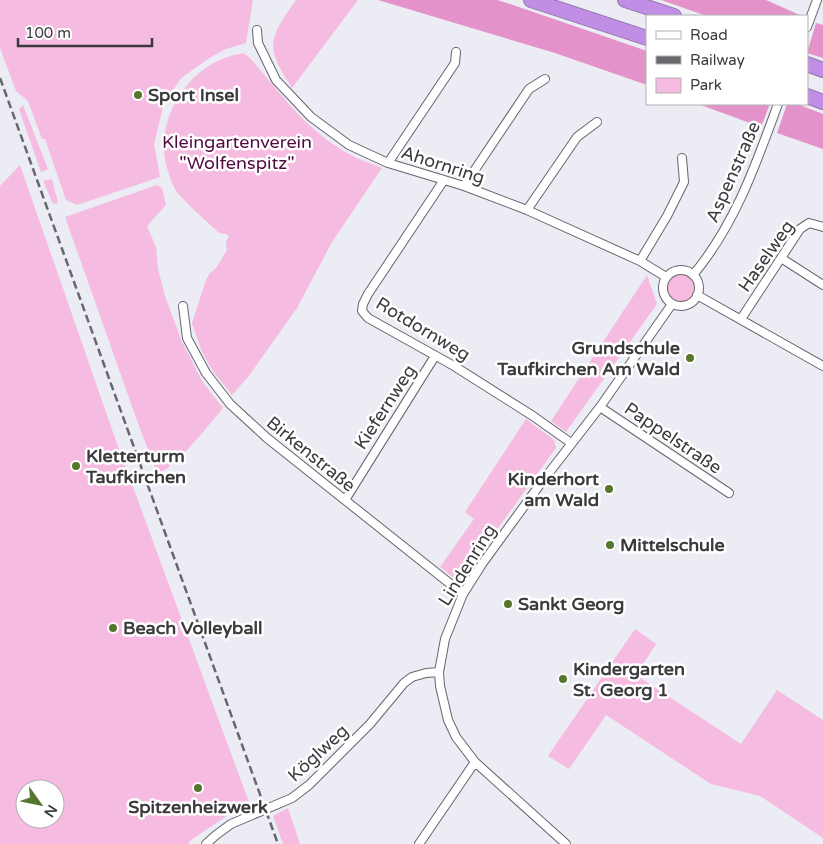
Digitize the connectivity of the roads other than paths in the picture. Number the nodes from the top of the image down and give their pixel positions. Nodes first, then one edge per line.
1 (531, 0) edge
2 (625, 0) edge
3 (817, 0) edge
4 (671, 15) edge
5 (808, 24) edge
6 (257, 30) dead end
7 (646, 38) edge
8 (456, 52) dead end
9 (544, 79) dead end
10 (778, 105) edge
11 (597, 122) dead end
12 (682, 158) dead end
13 (388, 163) junction
14 (444, 180) junction
15 (464, 186) junction
16 (527, 210) junction
17 (823, 227) edge
18 (781, 258) junction
19 (640, 262) junction
20 (693, 275) junction
21 (666, 277) junction
22 (823, 285) edge
23 (698, 295) junction
24 (672, 304) junction
25 (182, 306) dead end
26 (741, 319) junction
27 (435, 356) junction
28 (823, 366) edge
29 (600, 407) junction
30 (571, 443) junction
31 (729, 493) dead end
32 (345, 500) junction
33 (463, 594) junction
34 (439, 672) junction
35 (475, 762) junction
36 (206, 844) edge
37 (419, 844) edge
38 (566, 844) edge

1 - 7 highway
2 - 4 highway
3 - 5 street
6 - 13 street, Ahornring
8 - 13 street
9 - 15 street
10 - 20 street, Aspenstraße
11 - 16 street
12 - 19 street
13 - 14 street, Ahornring
14 - 15 street, Ahornring
14 - 27 street, Rotdornweg
15 - 16 street, Ahornring
16 - 19 street, Ahornring
17 - 18 street, Haselweg
18 - 22 street
18 - 26 street, Haselweg
19 - 21 street, Ahornring
20 - 21 street
20 - 23 street
21 - 24 street
23 - 24 street
23 - 26 street
24 - 29 street, Lindenring
25 - 32 street, Birkenstraße
26 - 28 street
27 - 30 street, Rotdornweg
27 - 32 street, Kiefernweg
29 - 30 street, Lindenring
29 - 31 street, Pappelstraße
30 - 33 street, Lindenring
32 - 33 street, Birkenstraße
33 - 34 street, Lindenring
34 - 35 street, Lindenring
34 - 36 street, Köglweg
35 - 37 street
35 - 38 street, Lindenring

